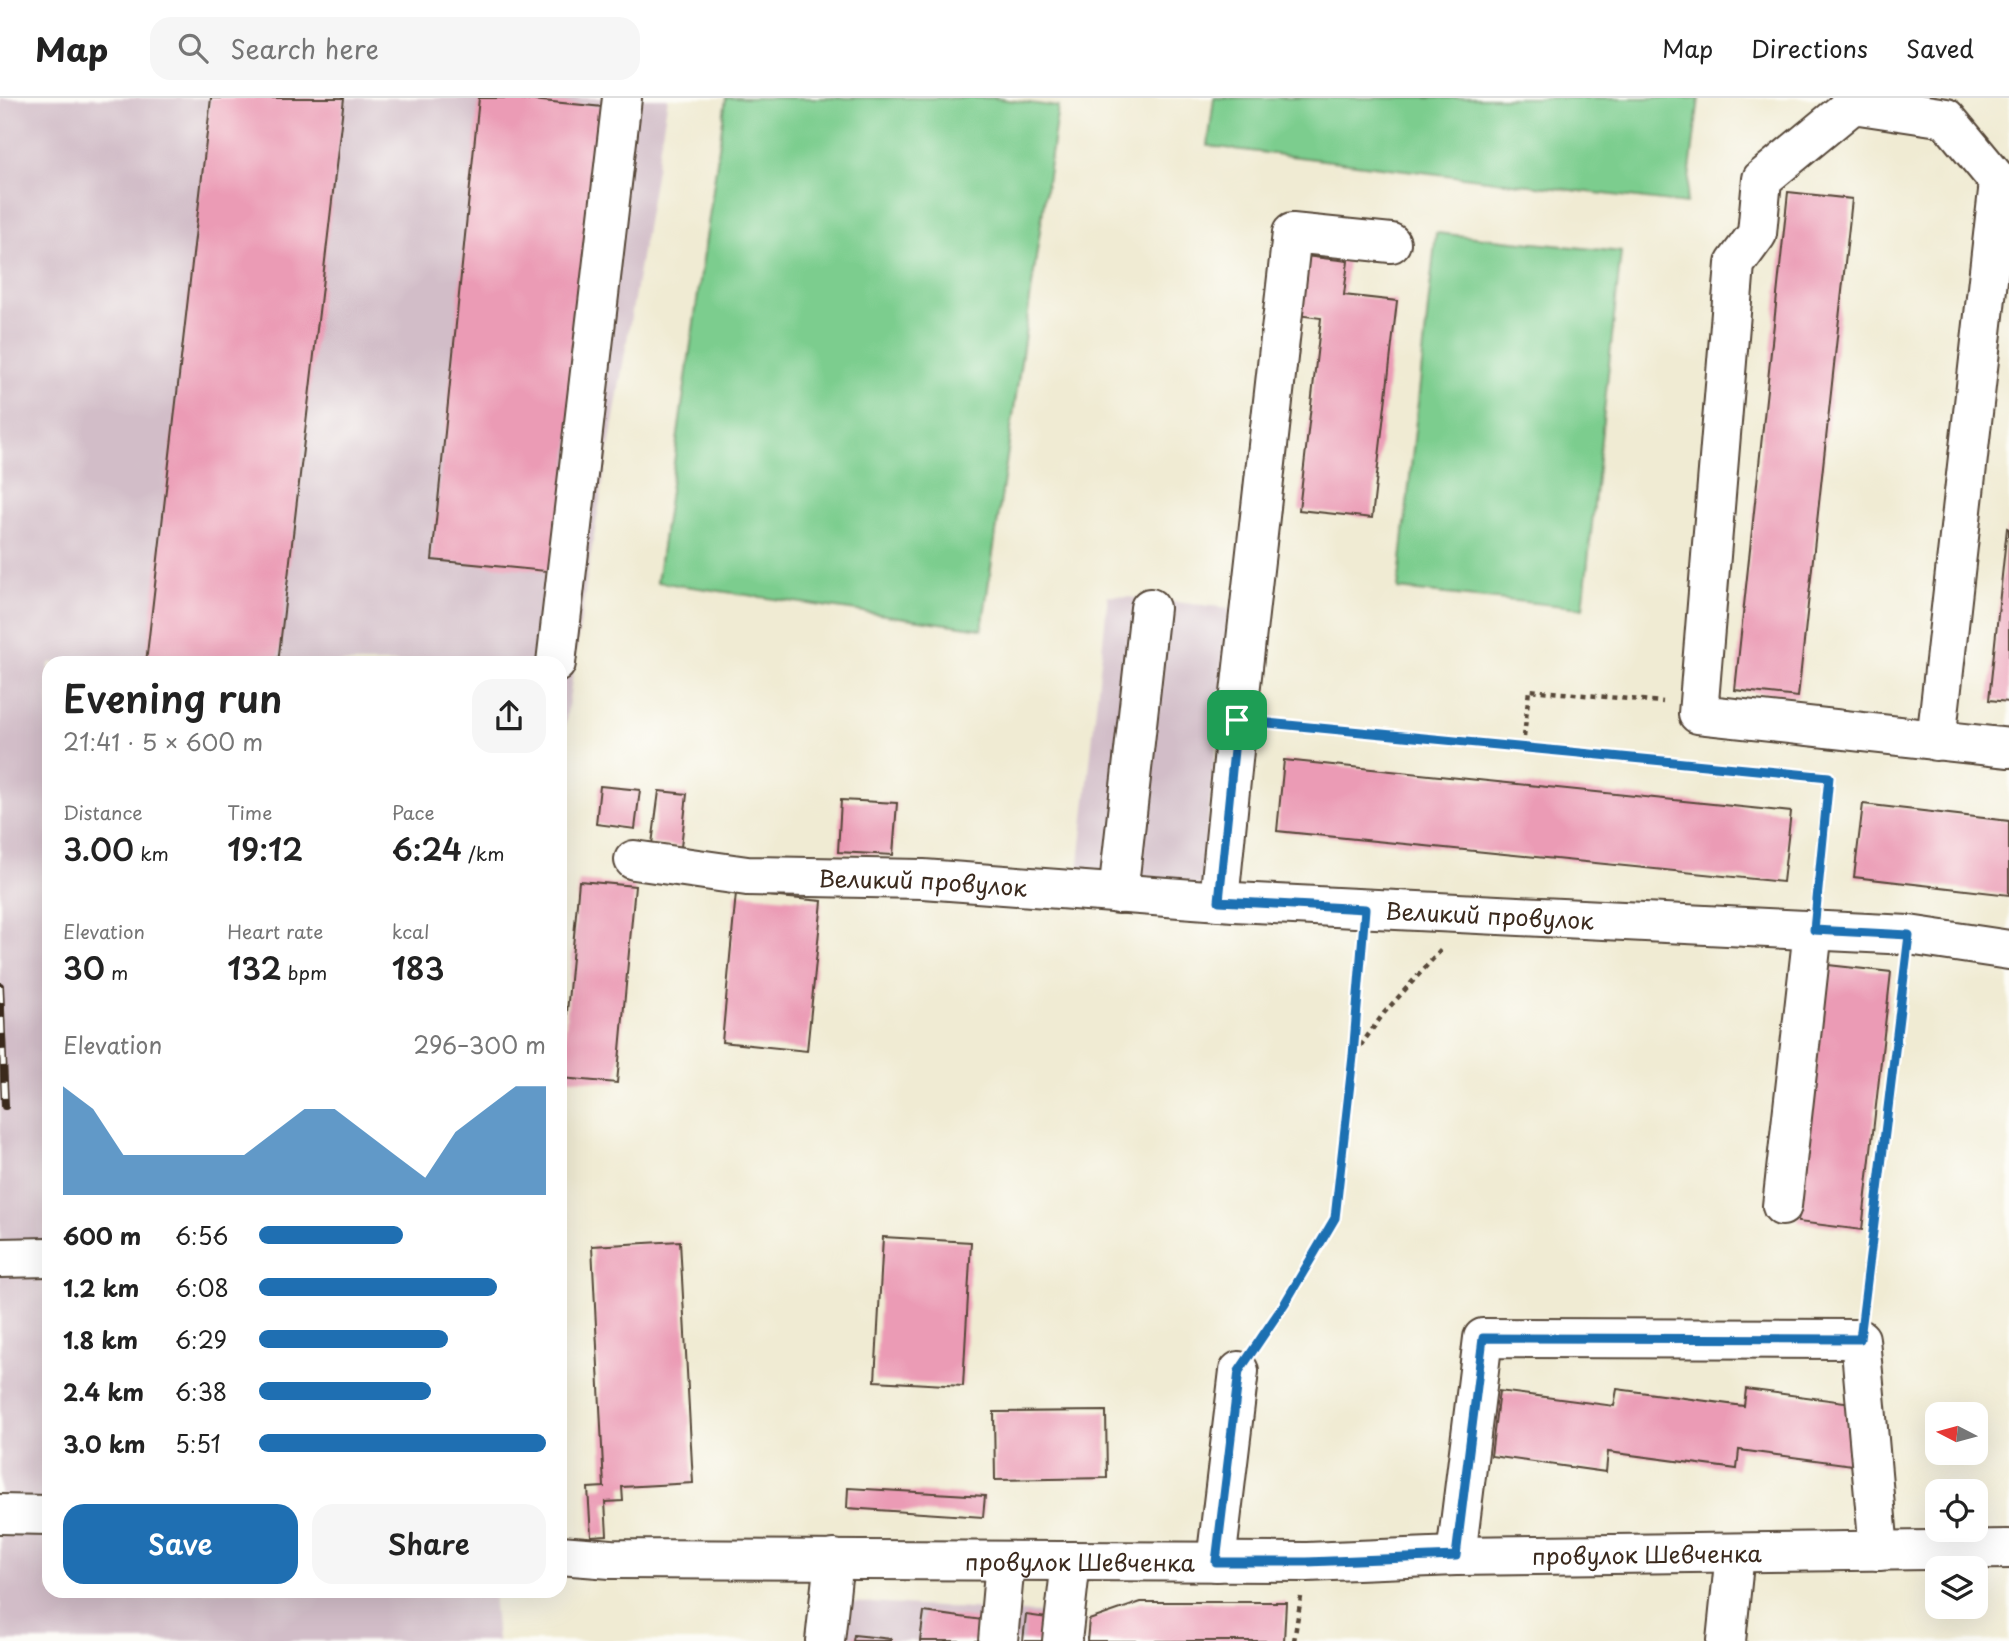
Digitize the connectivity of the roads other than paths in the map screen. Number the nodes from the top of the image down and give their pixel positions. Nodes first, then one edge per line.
1 (622, 98) edge
2 (2004, 182) edge
3 (1391, 243) dead end
4 (1150, 608) dead end
5 (557, 656) edge
6 (1936, 741) junction
7 (2009, 748) edge
8 (634, 860) dead end
9 (1118, 894) junction
10 (1219, 901) junction
11 (1814, 930) junction
12 (2009, 950) edge
13 (1782, 1206) dead end
14 (42, 1257) edge
15 (0, 1258) edge
16 (1239, 1371) road end
17 (0, 1514) edge
18 (42, 1515) edge
19 (2009, 1549) edge
20 (1879, 1551) junction
21 (1735, 1553) junction
22 (567, 1556) edge
23 (1456, 1556) junction
24 (834, 1559) junction
25 (1005, 1561) junction
26 (1071, 1561) junction
27 (1216, 1562) junction
28 (825, 1641) edge
29 (998, 1641) edge
30 (1062, 1641) edge
31 (1726, 1641) edge

1 - 5 street
2 - 6 street
2 - 6 street
3 - 10 street
4 - 9 street
6 - 7 street
8 - 9 street, Великий провулок
9 - 10 street, Великий провулок
10 - 11 street, Великий провулок
11 - 12 street, Великий провулок
11 - 13 street
14 - 15 street
16 - 27 street
17 - 18 street
19 - 20 street, провулок Шевченка
20 - 21 street, провулок Шевченка
20 - 23 street
21 - 23 street, провулок Шевченка
21 - 31 street
22 - 24 street, провулок Шевченка
23 - 27 street, провулок Шевченка
24 - 25 street, провулок Шевченка
24 - 28 street
25 - 26 street, провулок Шевченка
25 - 29 street
26 - 27 street, провулок Шевченка
26 - 30 street

